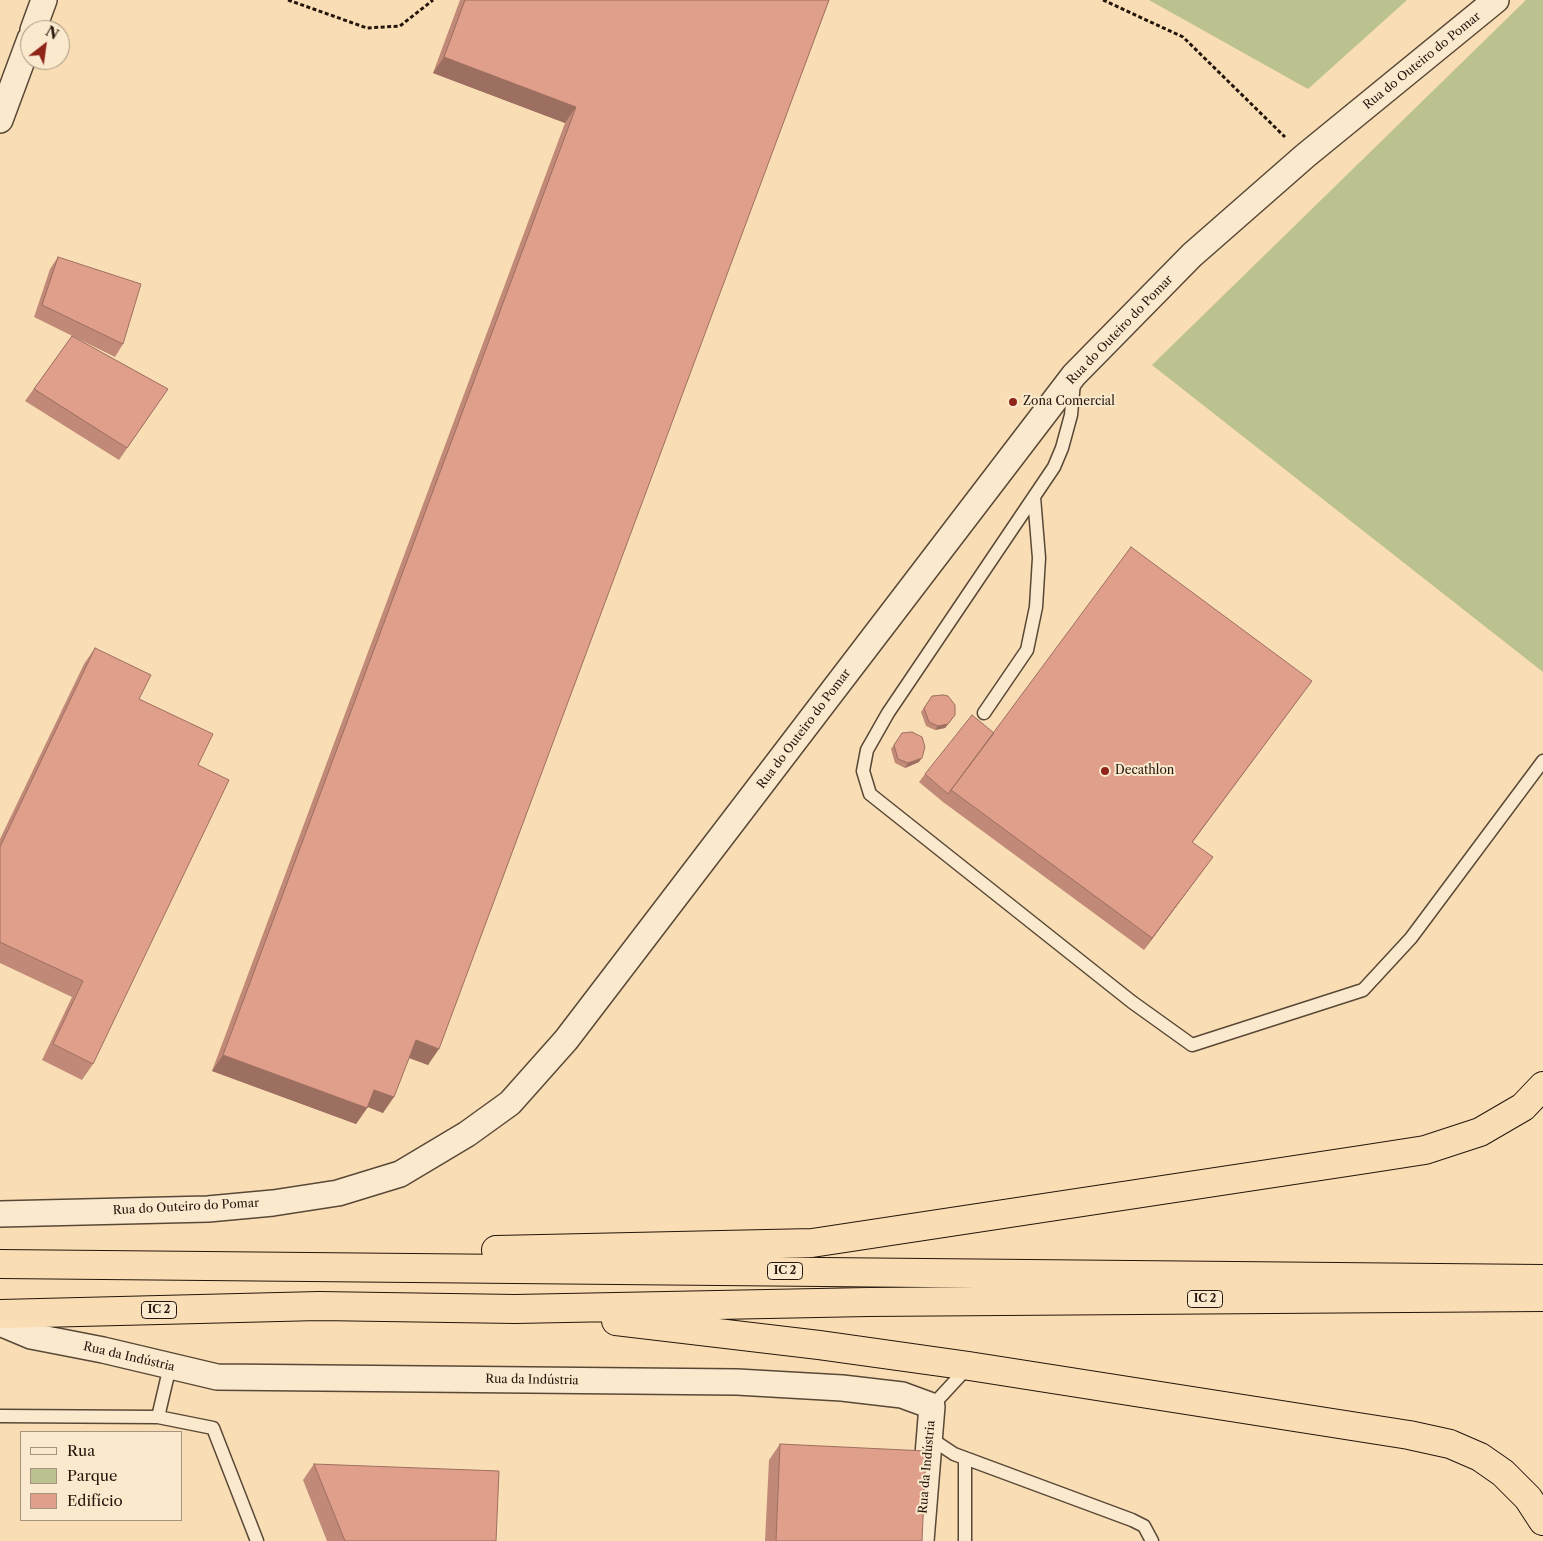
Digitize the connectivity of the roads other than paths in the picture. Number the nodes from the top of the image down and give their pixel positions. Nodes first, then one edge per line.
1 (44, 0) edge
2 (1496, 0) edge
3 (37, 20) edge
4 (20, 66) edge
5 (0, 120) edge
6 (1074, 375) junction
7 (1034, 497) junction
8 (984, 713) dead end
9 (1543, 761) edge
10 (1543, 1086) edge
11 (0, 1214) edge
12 (0, 1264) edge
13 (346, 1266) junction
14 (1543, 1279) edge
15 (1543, 1297) edge
16 (515, 1309) junction
17 (0, 1314) edge
18 (0, 1323) edge
19 (170, 1366) junction
20 (969, 1366) junction
21 (932, 1406) junction
22 (0, 1416) edge
23 (158, 1417) junction
24 (930, 1438) junction
25 (964, 1458) junction
26 (1543, 1521) edge
27 (257, 1541) edge
28 (921, 1541) edge
29 (965, 1541) edge
30 (1152, 1541) edge

1 - 3 street
2 - 6 street, Rua do Outeiro do Pomar
4 - 5 street
6 - 7 lane
6 - 11 street, Rua do Outeiro do Pomar
7 - 8 lane
7 - 9 lane
10 - 13 highway
12 - 13 highway, IC 2
13 - 14 highway, IC 2
15 - 16 highway, IC 2
16 - 17 highway, IC 2
16 - 20 highway
18 - 19 street, Rua da Indústria
19 - 21 street, Rua da Indústria
19 - 23 lane
20 - 21 lane
20 - 26 highway
21 - 24 street, Rua da Indústria
22 - 23 lane
23 - 27 lane
24 - 25 lane
24 - 28 street, Rua da Indústria
25 - 29 lane
25 - 30 lane

